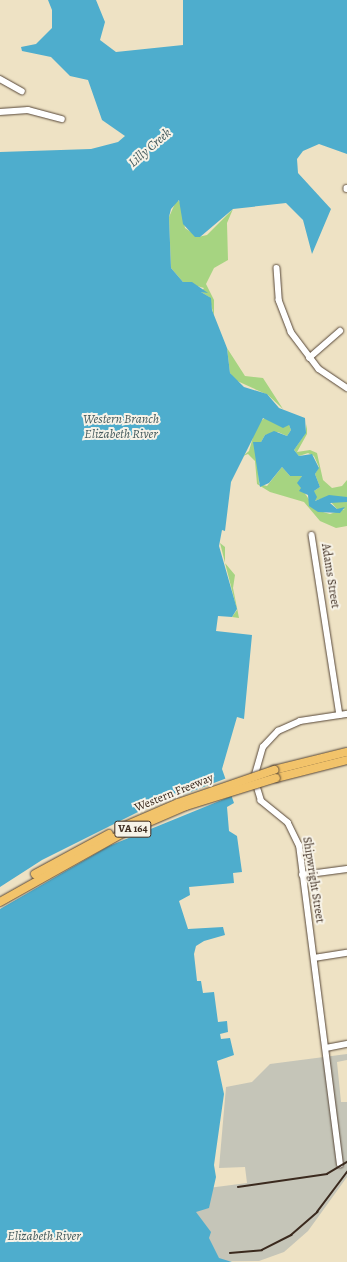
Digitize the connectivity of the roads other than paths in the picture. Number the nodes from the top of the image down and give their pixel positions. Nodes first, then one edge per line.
1 (0, 79) edge
2 (22, 91) dead end
3 (0, 112) edge
4 (62, 119) dead end
5 (277, 268) dead end
6 (340, 331) dead end
7 (309, 358) junction
8 (347, 388) edge
9 (312, 535) dead end
10 (347, 714) edge
11 (340, 715) junction
12 (347, 752) edge
13 (347, 760) edge
14 (275, 774) junction
15 (347, 869) edge
16 (302, 875) junction
17 (0, 896) edge
18 (0, 902) edge
19 (347, 953) edge
20 (314, 958) junction
21 (347, 1044) edge
22 (326, 1048) junction
23 (340, 1165) dead end

1 - 2 street
3 - 4 street
5 - 7 street
6 - 7 street
7 - 8 street
9 - 11 street, Adams Street
10 - 11 street, Shipwright Street
11 - 16 street, Shipwright Street
12 - 14 highway, Western Freeway / VA 164
13 - 14 highway, Western Freeway / VA 164
14 - 17 highway, Western Freeway / VA 164, bridge
14 - 18 highway, Western Freeway / VA 164, bridge
15 - 16 street
16 - 20 street, Shipwright Street
19 - 20 street
20 - 22 street, Shipwright Street
21 - 22 street
22 - 23 street, Shipwright Street

